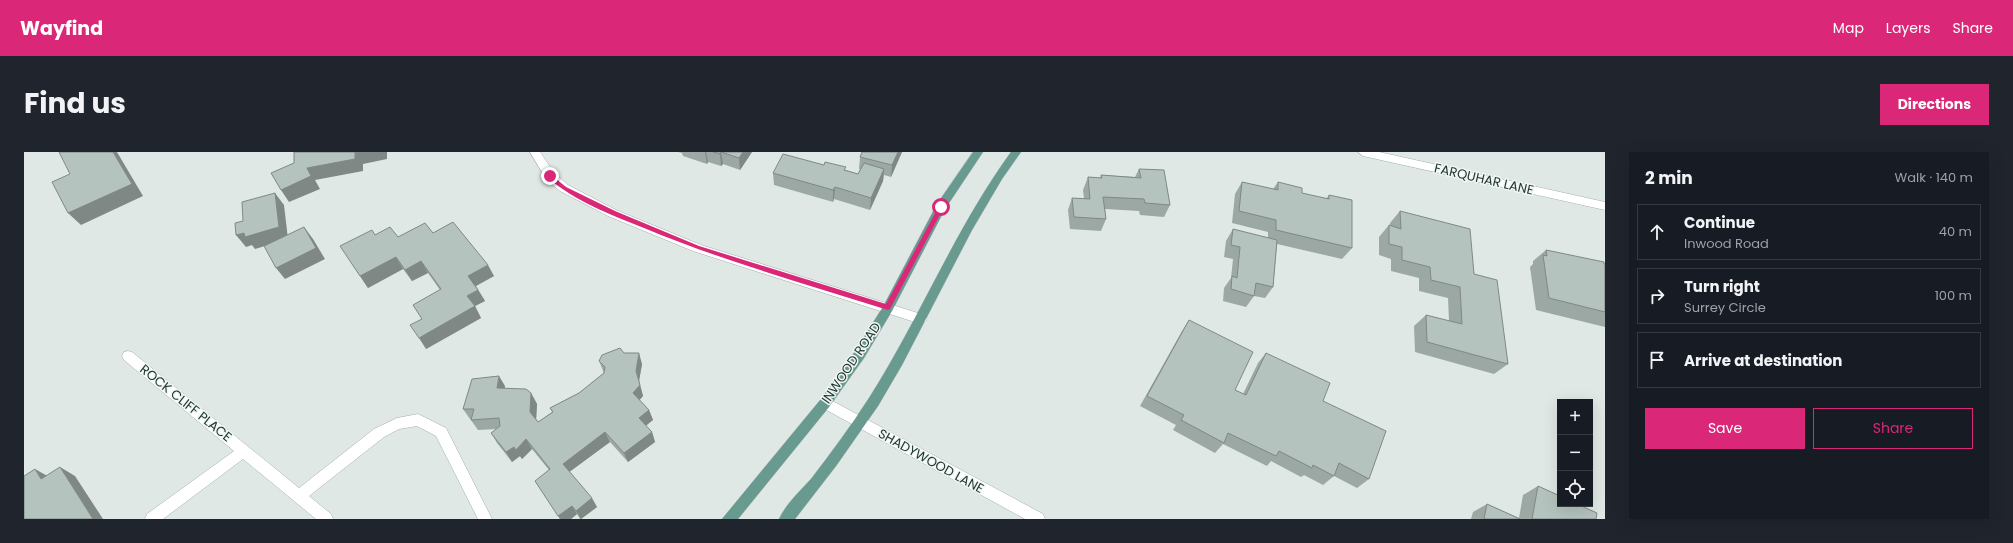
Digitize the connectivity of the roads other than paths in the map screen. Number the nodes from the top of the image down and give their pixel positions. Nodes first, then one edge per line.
1 (535, 152) edge
2 (978, 152) edge
3 (1016, 152) edge
4 (1363, 152) edge
5 (1605, 206) edge
6 (888, 308) junction
7 (921, 319) junction
8 (128, 356) dead end
9 (825, 403) junction
10 (860, 421) junction
11 (244, 451) junction
12 (299, 496) junction
13 (152, 519) edge
14 (326, 519) edge
15 (485, 519) edge
16 (729, 519) edge
17 (786, 519) edge
18 (1038, 519) edge

1 - 6 street
2 - 6 main road, INWOOD ROAD
3 - 7 main road
4 - 5 street, FARQUHAR LANE
6 - 7 street
6 - 9 main road, INWOOD ROAD
7 - 10 main road
8 - 11 street, ROCK CLIFF PLACE
9 - 10 street, SHADYWOOD LANE
9 - 16 main road, INWOOD ROAD
10 - 17 main road
10 - 18 street, SHADYWOOD LANE
11 - 12 street, ROCK CLIFF PLACE
11 - 13 street, ROCK CLIFF PLACE
12 - 14 street, ROCK CLIFF PLACE
12 - 15 street

